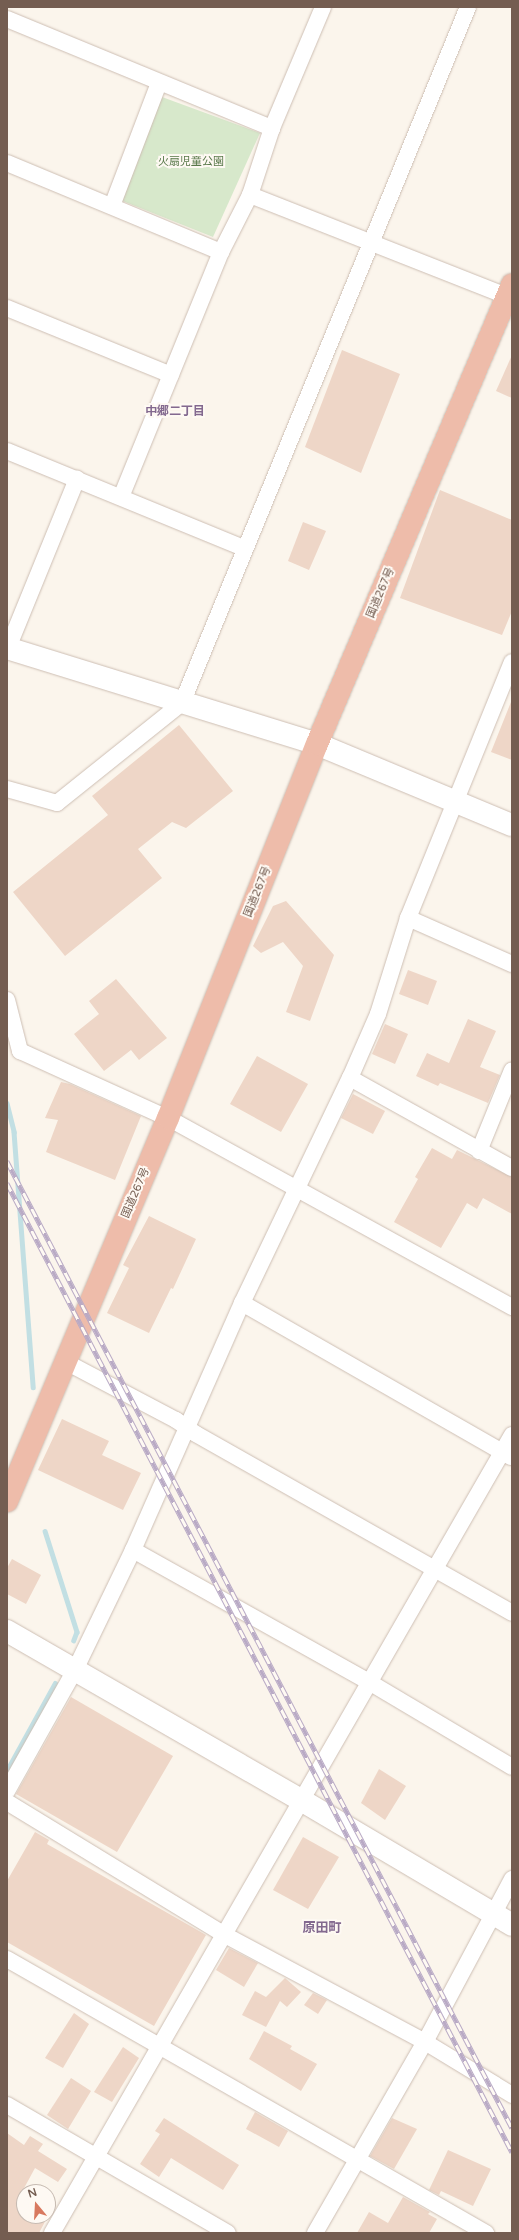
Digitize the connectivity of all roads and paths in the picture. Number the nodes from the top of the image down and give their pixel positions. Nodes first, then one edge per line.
1 (323, 7) edge
2 (468, 7) edge
3 (7, 19) edge
4 (159, 84) junction
5 (272, 128) junction
6 (7, 163) edge
7 (250, 195) junction
8 (112, 206) junction
9 (372, 242) junction
10 (221, 252) junction
11 (510, 293) edge
12 (7, 308) edge
13 (171, 376) junction
14 (7, 451) edge
15 (77, 479) junction
16 (121, 497) junction
17 (244, 548) junction
18 (8, 648) edge
19 (512, 664) edge
20 (182, 704) junction
21 (317, 744) junction
22 (7, 789) edge
23 (454, 802) junction
24 (512, 825) edge
25 (408, 918) junction
26 (512, 964) edge
27 (7, 1000) edge
28 (512, 1070) edge
29 (350, 1078) junction
30 (168, 1118) junction
31 (479, 1151) junction
32 (512, 1168) edge
33 (295, 1189) junction
34 (242, 1303) junction
35 (512, 1308) edge
36 (64, 1362) junction
37 (188, 1428) junction
38 (512, 1435) edge
39 (507, 1455) edge
40 (7, 1501) edge
41 (133, 1550) junction
42 (435, 1569) junction
43 (512, 1613) edge
44 (7, 1631) edge
45 (76, 1670) junction
46 (369, 1682) junction
47 (512, 1767) edge
48 (7, 1791) edge
49 (302, 1800) junction
50 (7, 1802) edge
51 (512, 1879) edge
52 (492, 1913) junction
53 (512, 1925) edge
54 (225, 1935) junction
55 (7, 1959) edge
56 (425, 2042) junction
57 (161, 2046) junction
58 (512, 2095) edge
59 (7, 2105) edge
60 (96, 2157) junction
61 (358, 2159) junction
62 (52, 2233) edge
63 (228, 2233) edge
64 (316, 2233) edge
65 (486, 2233) edge

1 - 5 street
2 - 9 street
3 - 4 street
4 - 5 street
4 - 8 street
5 - 7 street
6 - 8 street
7 - 9 street
7 - 10 street
8 - 10 street
9 - 11 street
9 - 17 street
10 - 13 street
11 - 21 highway, 国道267号
12 - 13 street
13 - 16 street
14 - 15 street
15 - 16 street
15 - 18 street
16 - 17 street
17 - 20 street
18 - 20 street
19 - 23 street
20 - 21 street
20 - 22 street
21 - 23 street
21 - 30 highway, 国道267号
23 - 24 street
23 - 25 street
25 - 26 street
25 - 29 street
27 - 30 street
28 - 31 street
29 - 31 street
29 - 33 street
30 - 33 street
30 - 36 highway, 国道267号
31 - 32 street
33 - 34 street
33 - 35 street
34 - 37 street
34 - 39 street
36 - 37 street
36 - 40 highway, 国道267号
37 - 41 street
37 - 42 street
38 - 39 street
39 - 42 street
41 - 45 street
41 - 46 street
42 - 43 street
42 - 46 street
44 - 45 street
45 - 48 street
45 - 49 street
46 - 47 street
46 - 49 street
49 - 52 street
49 - 54 street
50 - 54 street
51 - 52 street
52 - 53 street
52 - 56 street
54 - 56 street
54 - 57 street
55 - 57 street
56 - 58 street
56 - 61 street
57 - 60 street
57 - 61 street
59 - 60 street
60 - 62 street
60 - 63 street
61 - 64 street
61 - 65 street

